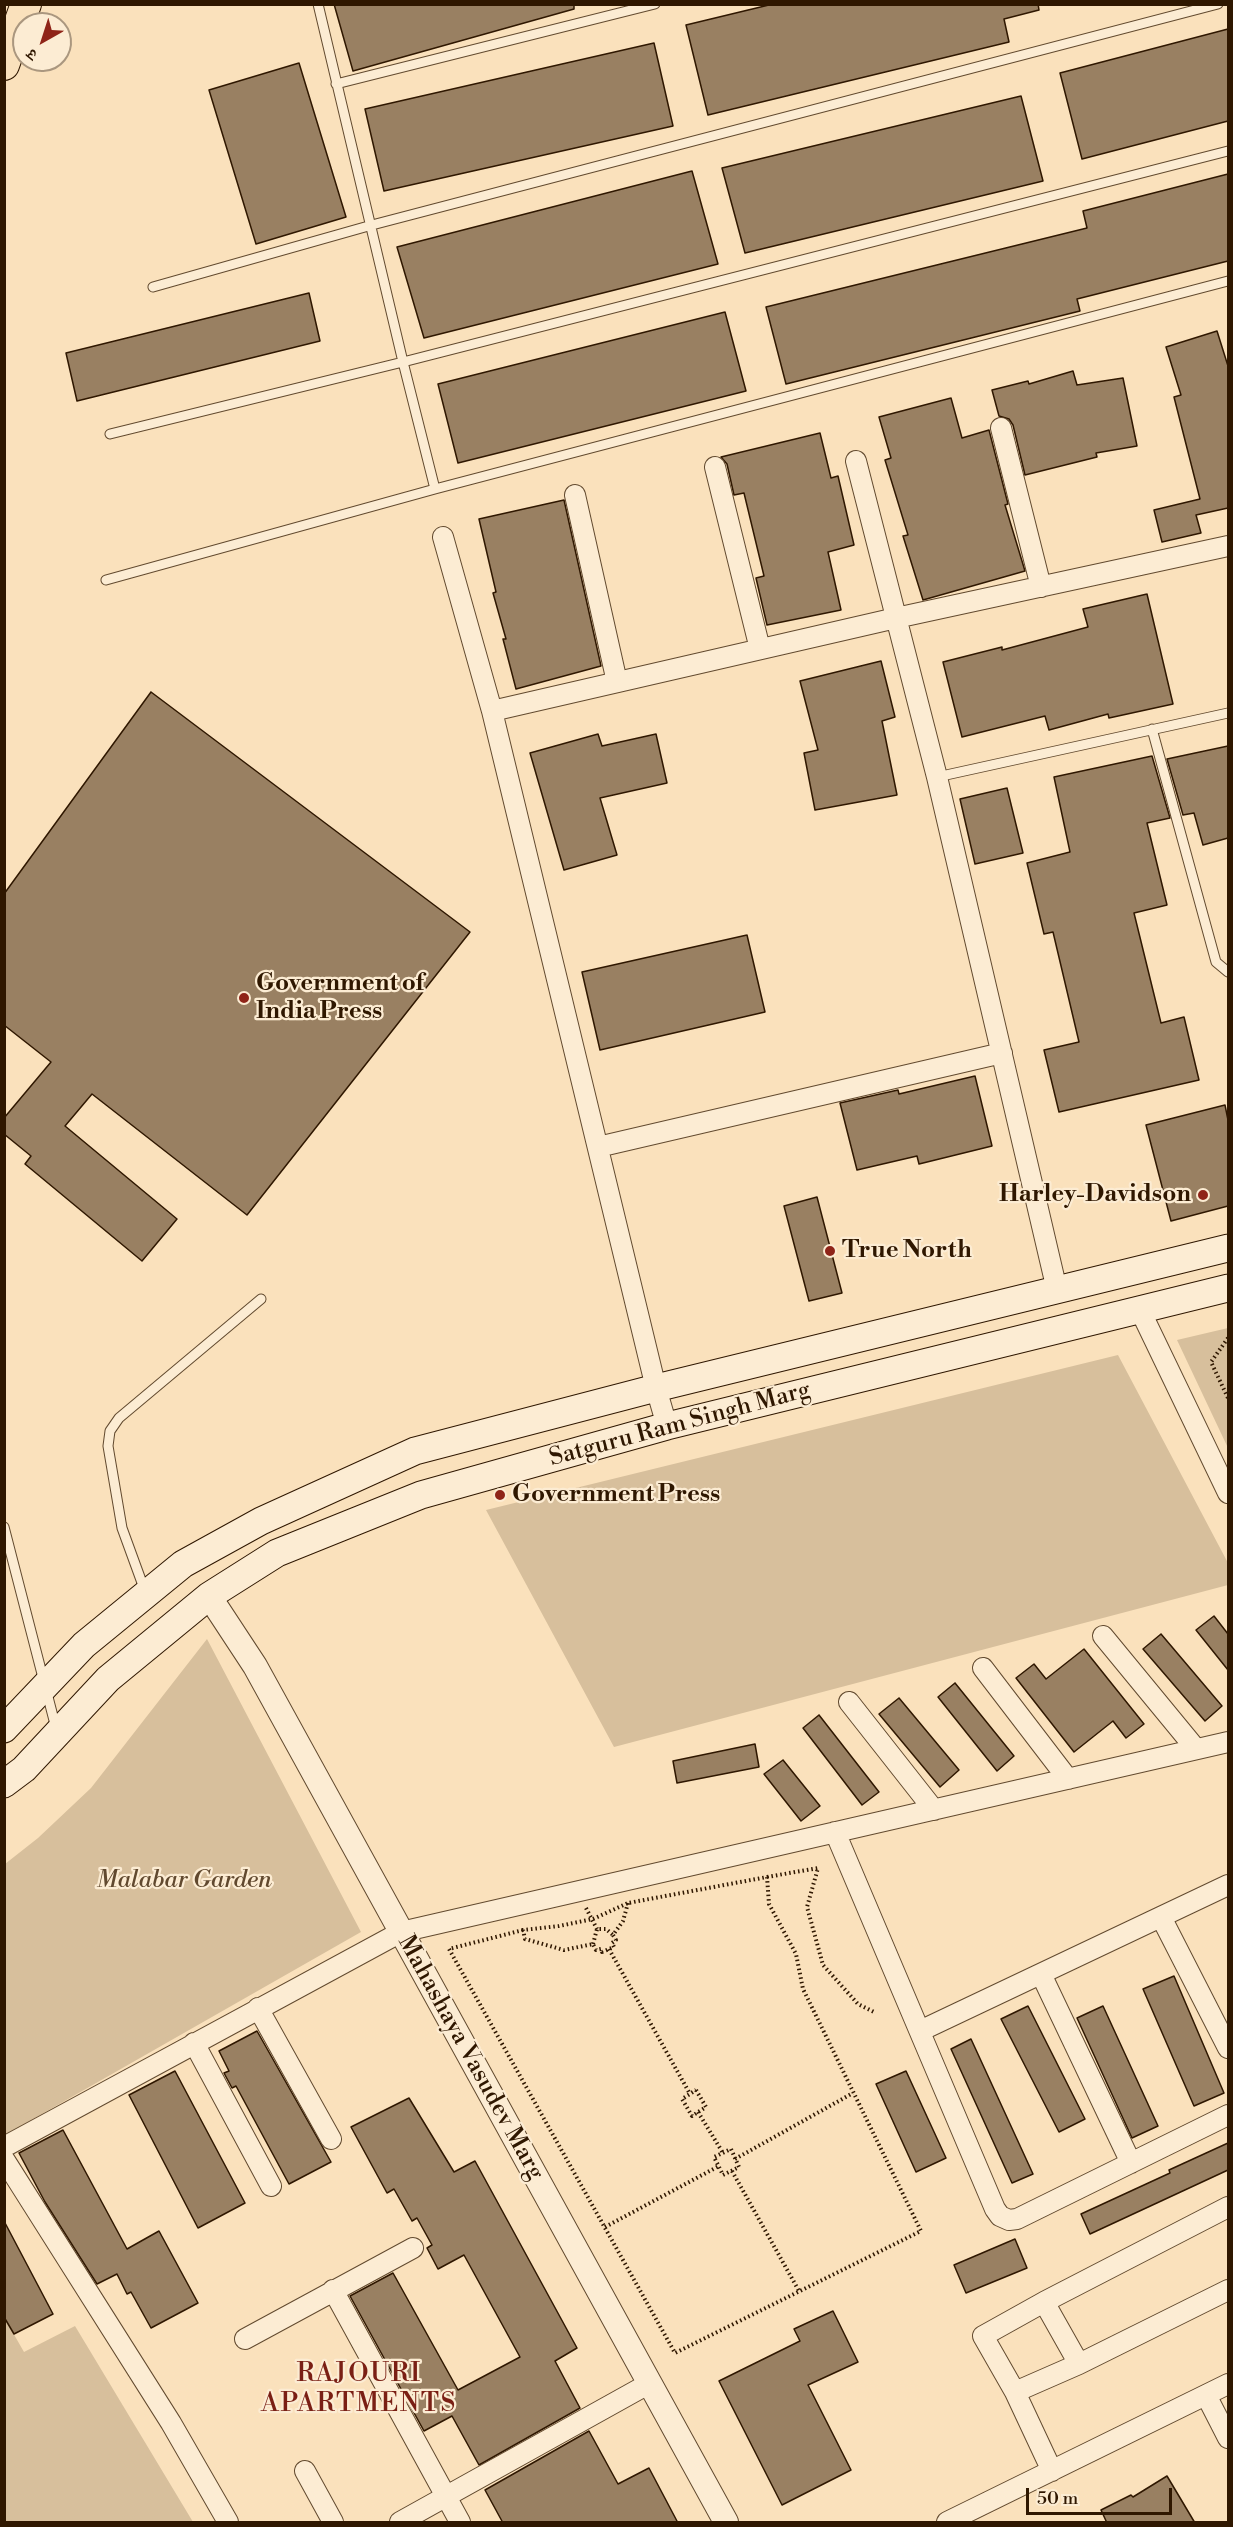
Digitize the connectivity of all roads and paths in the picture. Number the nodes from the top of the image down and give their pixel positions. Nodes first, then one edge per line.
1 (26, 4) edge
2 (318, 4) edge
3 (655, 4) edge
4 (1218, 4) edge
5 (4, 65) edge
6 (336, 84) junction
7 (1228, 151) edge
8 (372, 225) junction
9 (1228, 281) edge
10 (153, 287) dead end
11 (403, 362) junction
12 (1001, 428) dead end
13 (110, 434) dead end
14 (856, 461) dead end
15 (716, 467) dead end
16 (435, 489) junction
17 (575, 495) dead end
18 (443, 537) dead end
19 (1228, 546) edge
20 (106, 580) dead end
21 (1041, 587) junction
22 (897, 618) junction
23 (760, 650) junction
24 (618, 682) junction
25 (492, 711) junction
26 (1228, 713) edge
27 (1152, 729) junction
28 (937, 777) junction
29 (1228, 972) edge
30 (1002, 1053) junction
31 (597, 1147) junction
32 (1228, 1248) edge
33 (1228, 1288) edge
34 (1057, 1290) junction
35 (261, 1299) dead end
36 (1140, 1310) junction
37 (1228, 1338) edge
38 (656, 1388) junction
39 (1228, 1398) edge
40 (667, 1426) junction
41 (1228, 1493) edge
42 (4, 1527) edge
43 (183, 1563) junction
44 (146, 1594) junction
45 (209, 1596) junction
46 (1103, 1636) dead end
47 (983, 1668) dead end
48 (46, 1687) junction
49 (849, 1702) dead end
50 (4, 1729) edge
51 (58, 1733) junction
52 (1228, 1742) edge
53 (1196, 1749) junction
54 (1068, 1779) junction
55 (4, 1784) edge
56 (934, 1810) junction
57 (835, 1832) junction
58 (767, 1877) junction
59 (1228, 1886) edge
60 (628, 1903) junction
61 (1161, 1917) junction
62 (593, 1919) junction
63 (597, 1929) junction
64 (523, 1930) junction
65 (401, 1932) junction
66 (613, 1935) junction
67 (593, 1944) junction
68 (609, 1949) junction
69 (1041, 1974) junction
70 (258, 2008) junction
71 (874, 2012) dead end
72 (920, 2031) junction
73 (194, 2043) junction
74 (1228, 2048) edge
75 (854, 2093) junction
76 (690, 2094) junction
77 (698, 2112) junction
78 (1228, 2115) edge
79 (331, 2139) dead end
80 (4, 2147) edge
81 (723, 2153) junction
82 (4, 2159) edge
83 (735, 2159) junction
84 (1131, 2163) junction
85 (719, 2166) junction
86 (732, 2171) junction
87 (271, 2186) dead end
88 (1228, 2207) edge
89 (605, 2227) junction
90 (413, 2248) dead end
91 (333, 2290) junction
92 (1228, 2290) edge
93 (799, 2292) junction
94 (1044, 2302) junction
95 (245, 2339) dead end
96 (1079, 2364) junction
97 (650, 2383) junction
98 (1228, 2384) edge
99 (1015, 2392) junction
100 (1206, 2395) junction
101 (1228, 2438) edge
102 (305, 2471) dead end
103 (1052, 2471) junction
104 (446, 2496) junction
105 (228, 2523) edge
106 (333, 2523) edge
107 (400, 2523) edge
108 (460, 2523) edge
109 (726, 2523) edge
110 (947, 2523) edge

1 - 5 main road
2 - 6 lane
3 - 6 lane
4 - 8 lane
6 - 8 lane
7 - 11 lane
8 - 10 lane
8 - 11 lane
9 - 16 lane
11 - 13 lane
11 - 16 lane
12 - 21 street
14 - 22 street
15 - 23 street
16 - 20 lane
17 - 24 street
18 - 25 street
19 - 21 street
21 - 22 street
22 - 23 street
22 - 28 street
23 - 24 street
24 - 25 street
25 - 31 street
26 - 27 lane
27 - 28 lane
27 - 29 lane
28 - 30 street
30 - 31 street
30 - 34 street
31 - 38 street
32 - 34 main road, Satguru Ram Singh Marg
33 - 36 main road, Satguru Ram Singh Marg
34 - 38 main road, Satguru Ram Singh Marg
35 - 44 lane
36 - 40 main road, Satguru Ram Singh Marg
36 - 41 street
37 - 39 path
38 - 40 street
38 - 43 main road, Satguru Ram Singh Marg
40 - 45 main road, Satguru Ram Singh Marg
42 - 48 lane
43 - 44 main road, Satguru Ram Singh Marg
43 - 45 main road
44 - 48 main road, Satguru Ram Singh Marg
45 - 51 main road, Satguru Ram Singh Marg
45 - 65 street, Mahashaya Vasudev Marg
46 - 53 street
47 - 54 street
48 - 50 main road, Satguru Ram Singh Marg
48 - 51 lane
49 - 56 street
51 - 55 main road, Satguru Ram Singh Marg
52 - 53 street
53 - 54 street
54 - 56 street
56 - 57 street
57 - 65 street
57 - 72 street
58 - 60 path
58 - 71 path
58 - 75 path
59 - 61 street
60 - 62 path
60 - 66 path
61 - 69 street
61 - 74 street
62 - 63 path
62 - 64 path
63 - 66 path
63 - 67 path
64 - 67 path
64 - 89 path
65 - 70 street
65 - 97 street, Mahashaya Vasudev Marg
66 - 68 path
67 - 68 path
68 - 76 path
69 - 72 street
69 - 84 street
70 - 73 street
70 - 79 street
72 - 84 street
73 - 80 street
73 - 87 street
75 - 83 path
75 - 93 path
76 - 77 path
76 - 77 path
77 - 81 path
78 - 84 street
81 - 83 path
81 - 85 path
82 - 105 street
83 - 86 path
85 - 86 path
85 - 89 path
86 - 93 path
88 - 94 street
89 - 93 path
90 - 91 street
91 - 95 street
91 - 104 street
92 - 96 street
94 - 96 street
94 - 99 street
96 - 99 street
97 - 104 street
97 - 109 street, Mahashaya Vasudev Marg
98 - 100 street
99 - 103 street
100 - 101 street
100 - 103 street
102 - 106 street
103 - 110 street
104 - 107 street
104 - 108 street

